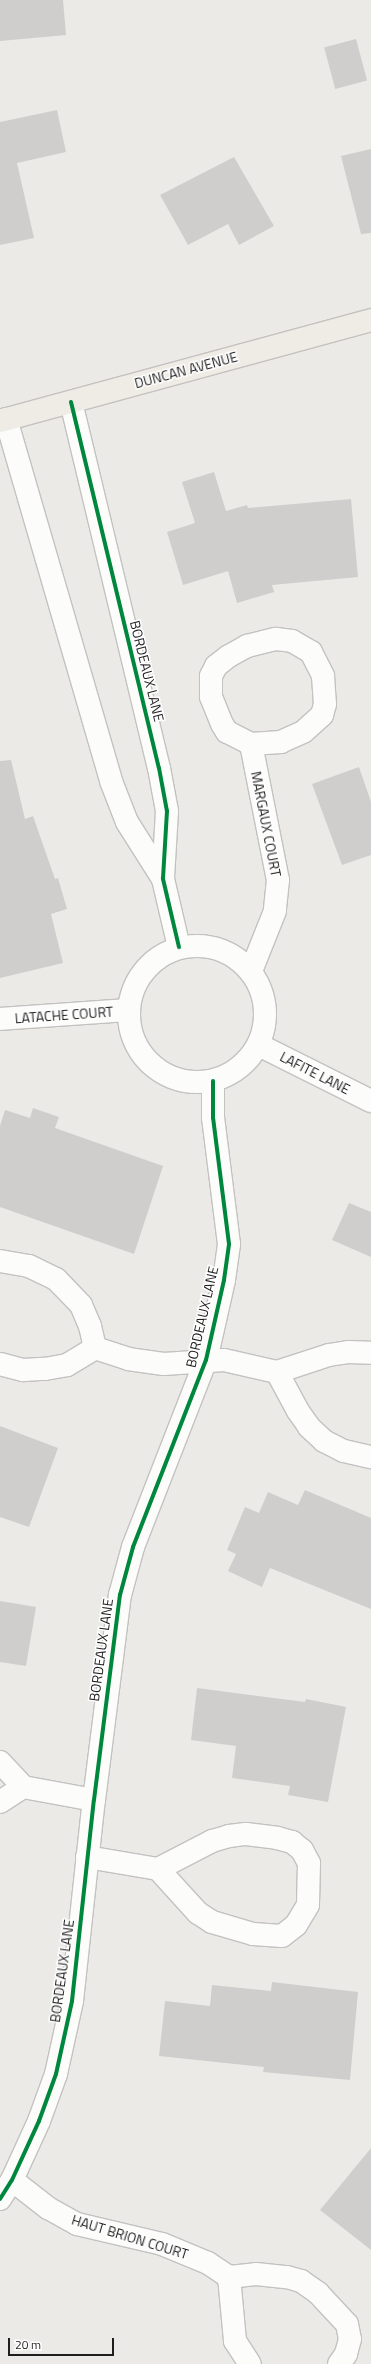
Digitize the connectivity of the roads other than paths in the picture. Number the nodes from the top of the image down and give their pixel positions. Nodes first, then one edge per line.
1 (371, 320) edge
2 (71, 402) junction
3 (3, 420) edge
4 (251, 744) junction
5 (163, 879) junction
6 (179, 948) junction
7 (252, 971) junction
8 (128, 1010) junction
9 (0, 1019) edge
10 (259, 1045) junction
11 (213, 1081) junction
12 (371, 1101) edge
13 (0, 1261) edge
14 (95, 1348) junction
15 (371, 1353) edge
16 (206, 1360) junction
17 (0, 1364) edge
18 (277, 1372) junction
19 (371, 1457) edge
20 (0, 1762) edge
21 (23, 1787) junction
22 (94, 1800) junction
23 (0, 1802) edge
24 (87, 1858) junction
25 (158, 1869) junction
26 (12, 2180) junction
27 (0, 2199) edge
28 (229, 2277) junction
29 (250, 2364) edge
30 (340, 2364) edge

1 - 2 main road, DUNCAN AVENUE
2 - 3 main road, DUNCAN AVENUE
2 - 5 street, BORDEAUX LANE
3 - 5 street, BORDEAUX LANE
4 - 4 street
4 - 7 street, MARGAUX COURT
5 - 6 street, BORDEAUX LANE
6 - 7 street
6 - 8 street
7 - 10 street
8 - 9 street, LATACHE COURT
8 - 11 street
10 - 11 street
10 - 12 street, LAFITE LANE
11 - 16 street, BORDEAUX LANE
13 - 14 street
14 - 16 street
14 - 17 street
15 - 18 street
16 - 18 street
16 - 22 street, BORDEAUX LANE
18 - 19 street
20 - 21 street
21 - 22 street
21 - 23 street
22 - 24 street, BORDEAUX LANE
24 - 25 street
24 - 26 street, BORDEAUX LANE
25 - 25 street
26 - 27 street, BORDEAUX LANE
26 - 28 street, HAUT BRION COURT
28 - 29 street
28 - 30 street

